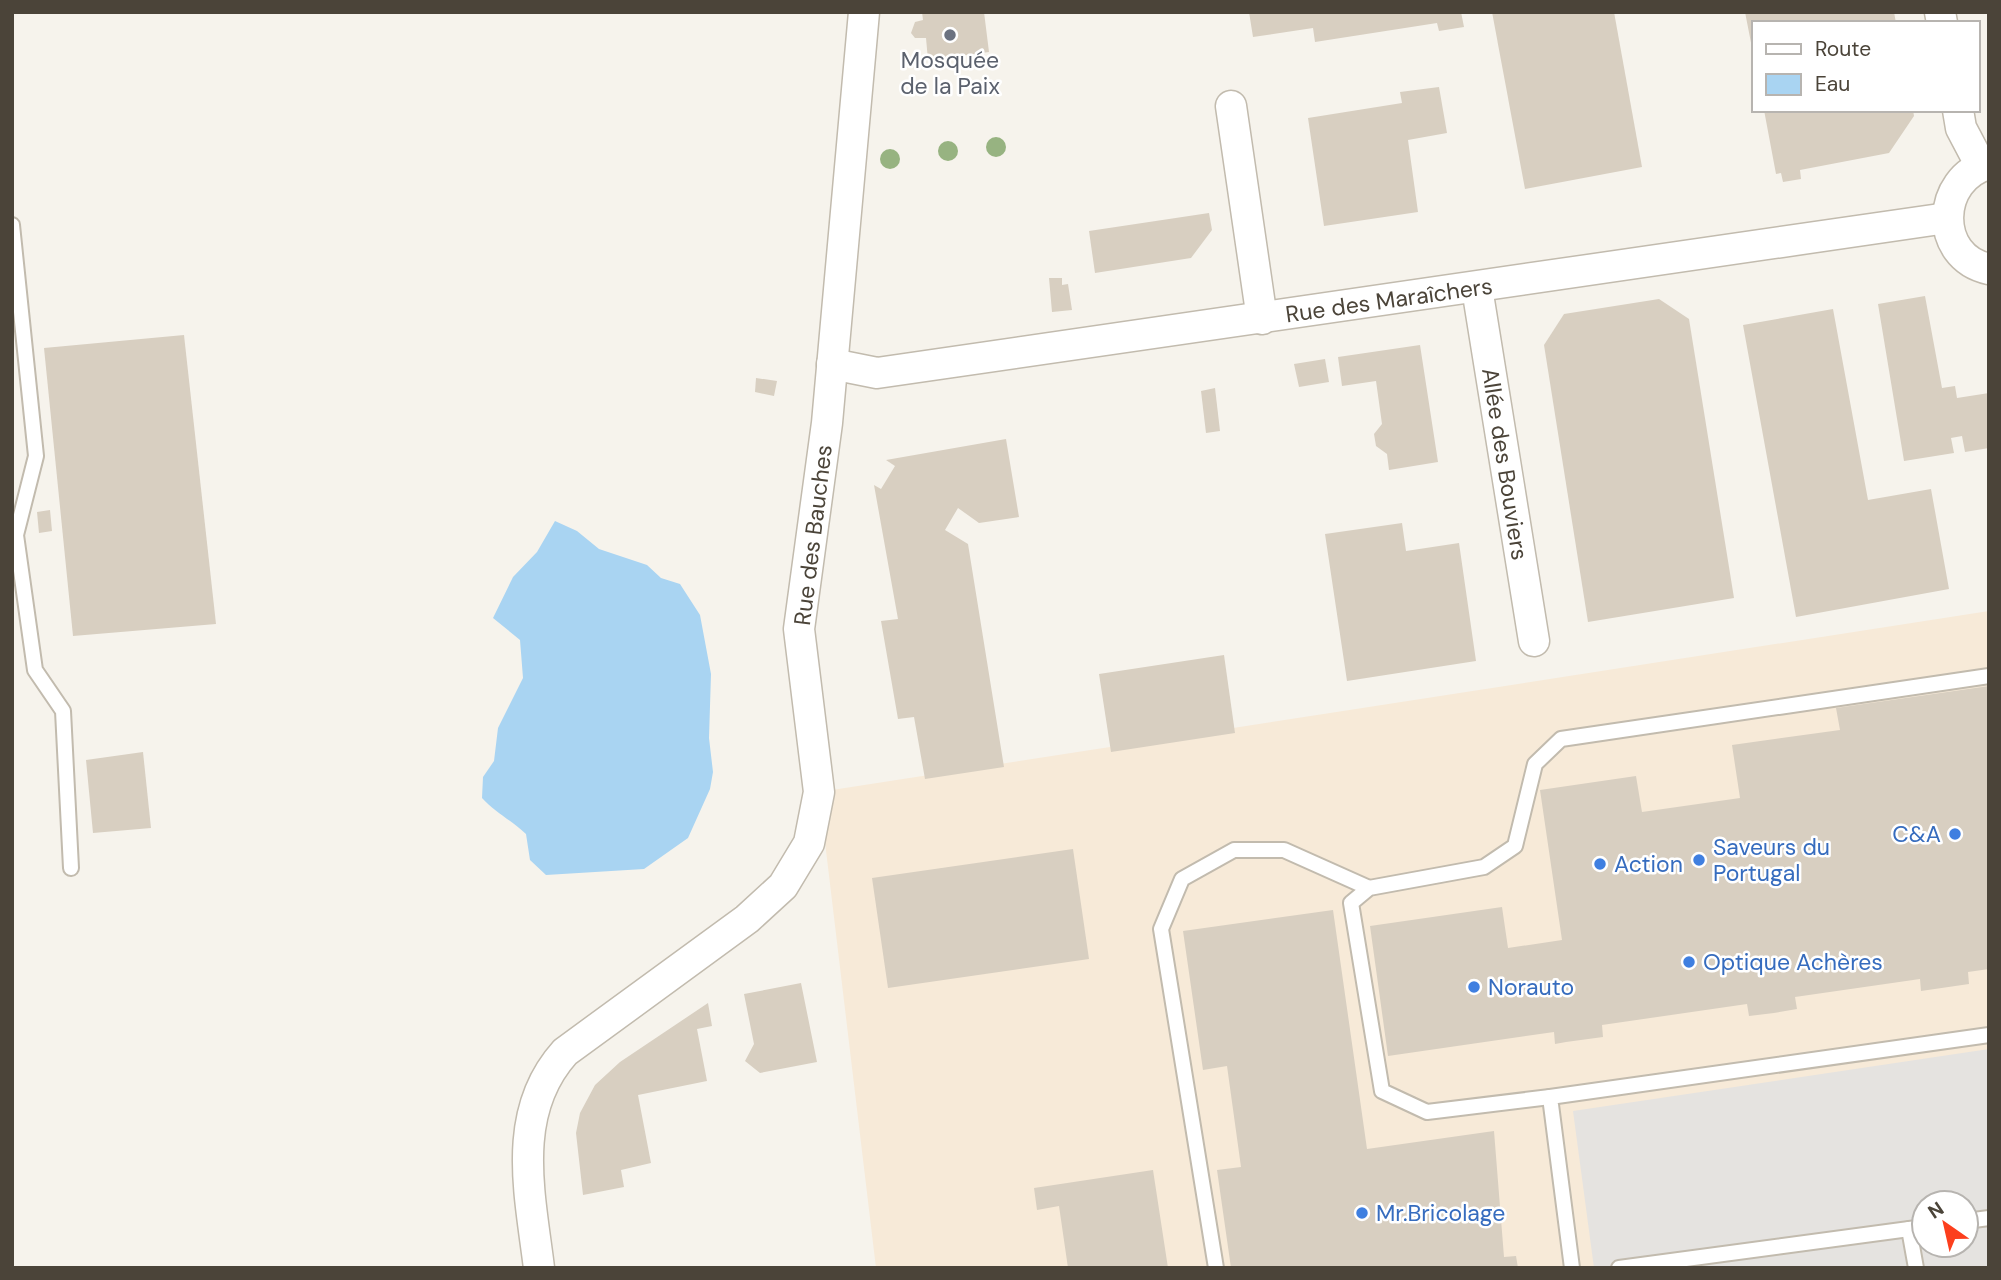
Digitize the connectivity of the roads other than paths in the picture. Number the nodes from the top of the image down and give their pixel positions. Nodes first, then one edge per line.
1 (864, 12) edge
2 (1231, 106) dead end
3 (1958, 112) edge
4 (1985, 165) edge
5 (1947, 218) junction
6 (12, 225) edge
7 (1989, 269) edge
8 (1477, 288) junction
9 (1262, 318) junction
10 (832, 364) junction
11 (1534, 641) dead end
12 (1989, 676) edge
13 (71, 868) dead end
14 (1369, 888) junction
15 (1989, 1035) edge
16 (1550, 1097) junction
17 (1910, 1229) edge
18 (539, 1268) edge
19 (1216, 1268) edge
20 (1572, 1268) edge
21 (1619, 1268) edge

1 - 10 street, Rue des Bauches
2 - 9 street
3 - 4 street
4 - 5 street
5 - 7 street
5 - 8 street, Rue des Maraîchers
6 - 13 lane
8 - 9 street, Rue des Maraîchers
8 - 11 street, Allée des Bouviers
9 - 10 street, Rue des Maraîchers
10 - 18 street, Rue des Bauches
12 - 14 lane
14 - 16 lane
14 - 19 lane
15 - 16 lane
16 - 20 lane
17 - 21 lane

